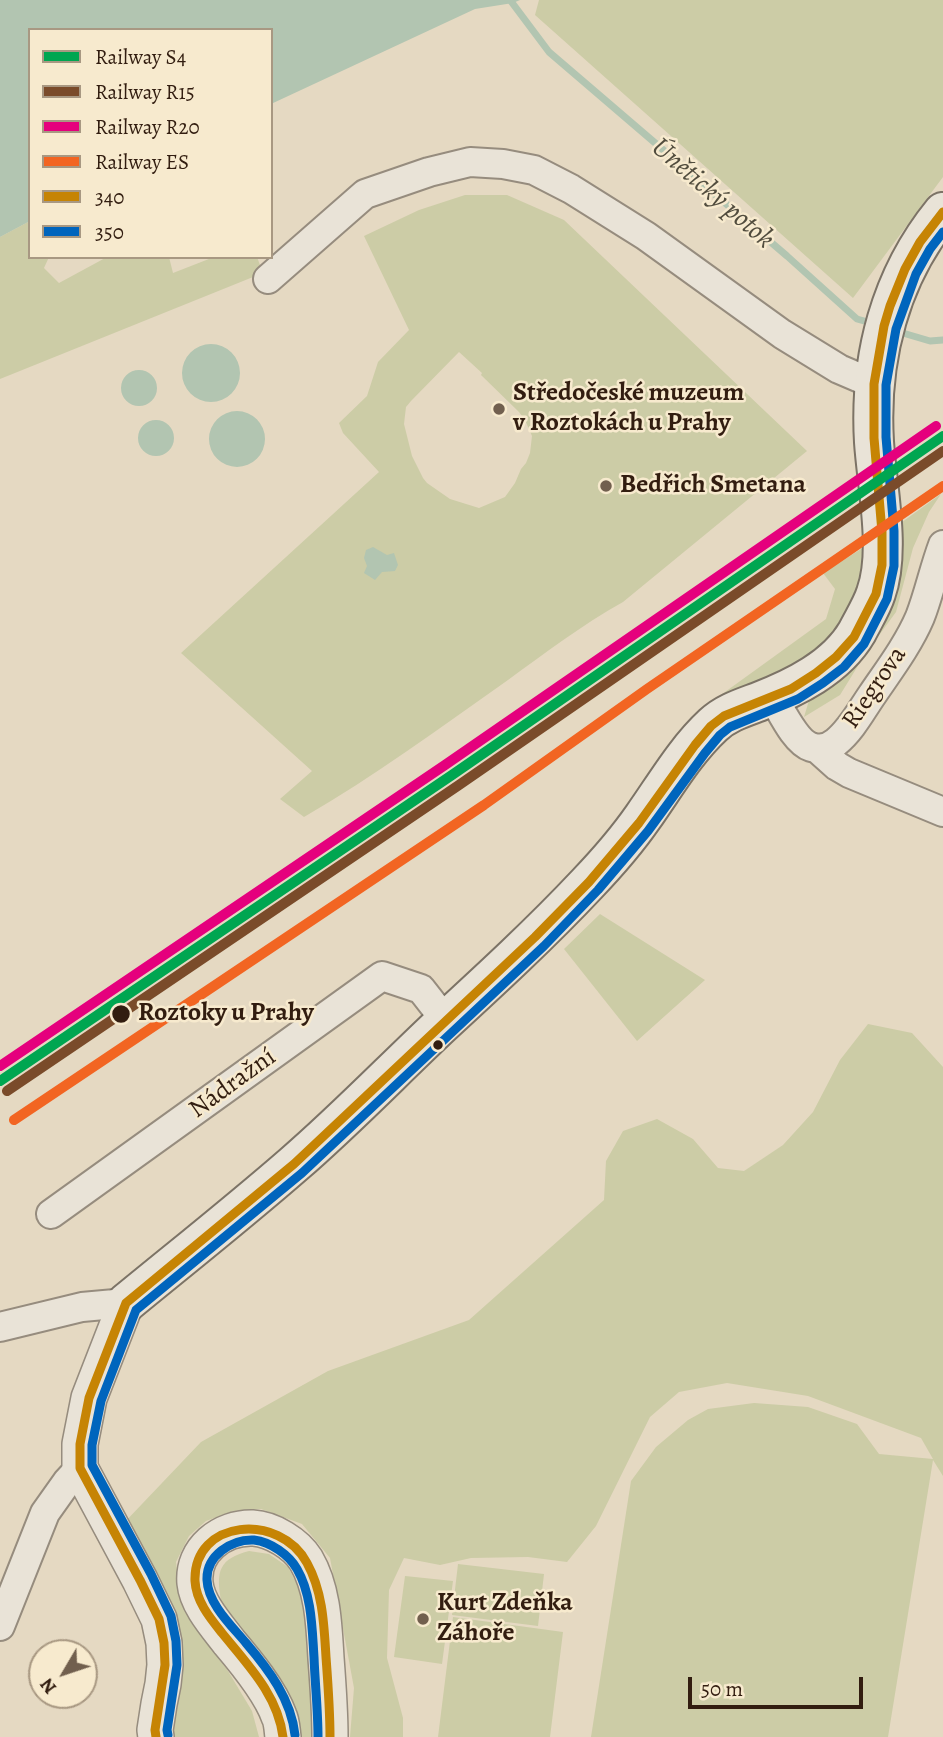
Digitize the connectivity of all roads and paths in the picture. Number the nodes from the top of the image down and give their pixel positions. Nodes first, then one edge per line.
1 (943, 212) edge
2 (268, 279) dead end
3 (876, 371) junction
4 (943, 545) edge
5 (772, 696) junction
6 (818, 749) junction
7 (943, 812) edge
8 (446, 1021) junction
9 (51, 1214) dead end
10 (126, 1303) junction
11 (0, 1327) edge
12 (80, 1468) junction
13 (0, 1626) edge
14 (156, 1737) edge
15 (283, 1737) edge
16 (330, 1737) edge

1 - 3 main road
2 - 3 street
3 - 5 main road
4 - 6 street, Riegrova
5 - 6 street, Riegrova
5 - 8 main road
6 - 7 street
8 - 9 street, Nádražní
8 - 10 main road
10 - 11 street
10 - 12 street
12 - 13 street
12 - 14 street
15 - 16 street

